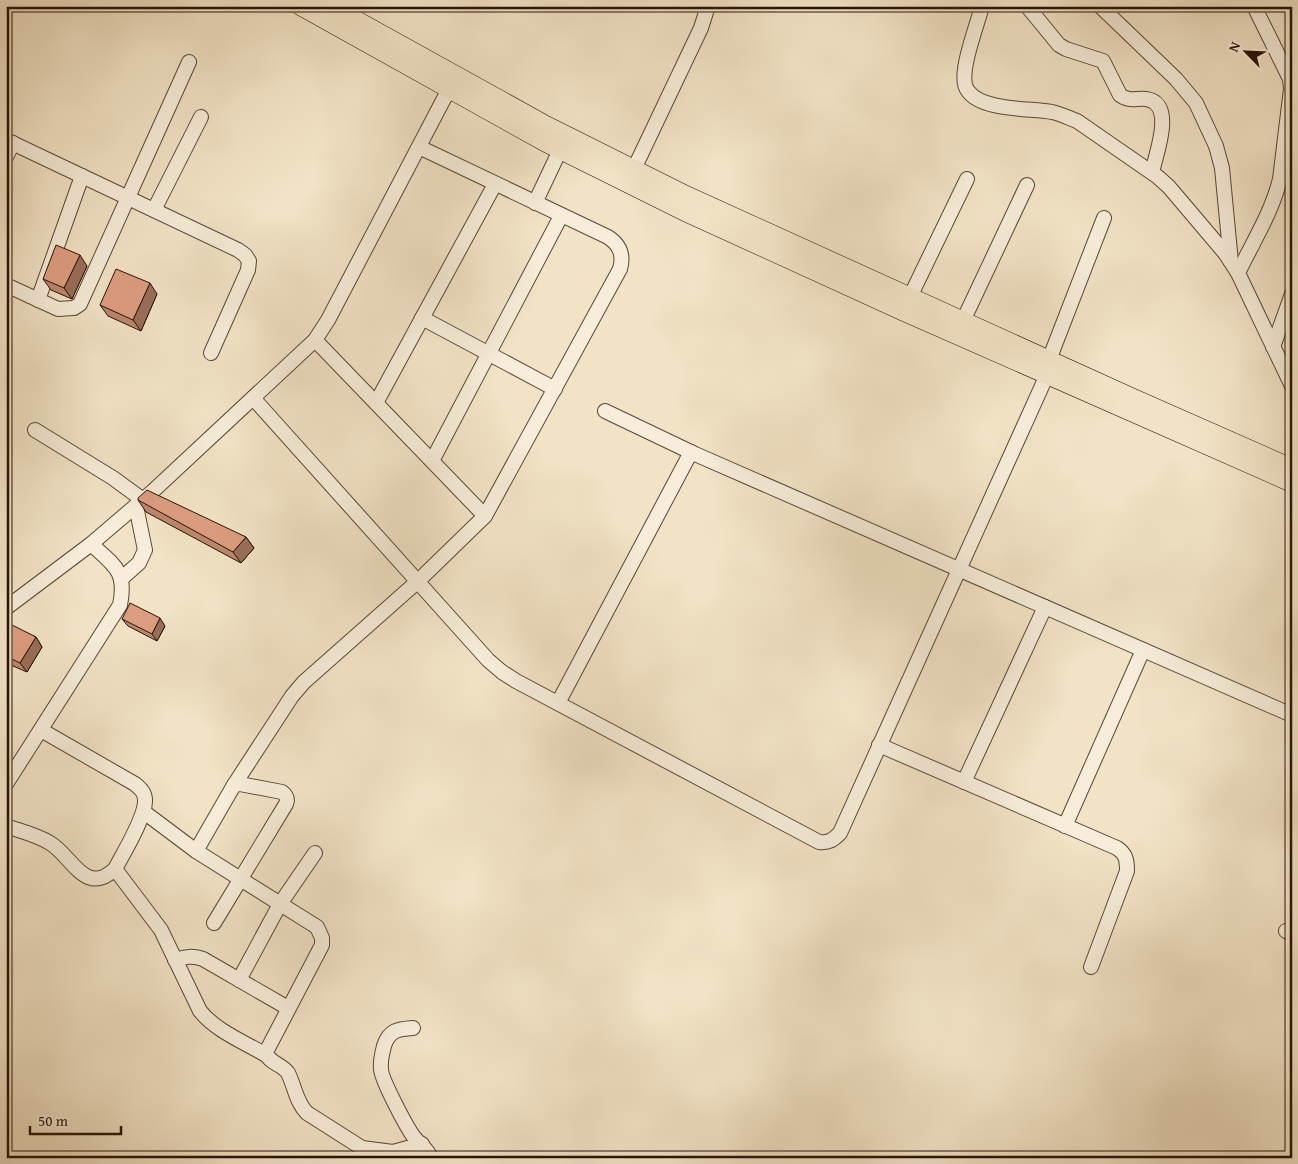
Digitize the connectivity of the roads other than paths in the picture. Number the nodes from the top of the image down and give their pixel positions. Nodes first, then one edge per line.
1 (300, 6) edge
2 (331, 6) edge
3 (708, 6) edge
4 (982, 6) edge
5 (1027, 6) edge
6 (1100, 6) edge
7 (1256, 7) edge
8 (188, 62) dead end
9 (1292, 84) edge
10 (449, 89) junction
11 (201, 117) dead end
12 (10, 142) edge
13 (419, 147) junction
14 (560, 150) junction
15 (6, 157) edge
16 (634, 169) junction
17 (1152, 172) junction
18 (82, 176) junction
19 (967, 179) dead end
20 (495, 184) junction
21 (1028, 185) dead end
22 (129, 198) junction
23 (535, 203) junction
24 (154, 210) junction
25 (561, 216) junction
26 (1104, 218) dead end
27 (1235, 268) junction
28 (6, 285) edge
29 (1292, 294) edge
30 (910, 297) junction
31 (38, 300) junction
32 (422, 318) junction
33 (963, 321) junction
34 (315, 340) junction
35 (1272, 347) junction
36 (211, 353) dead end
37 (489, 354) junction
38 (1050, 366) junction
39 (1292, 386) edge
40 (555, 390) junction
41 (253, 398) junction
42 (376, 404) junction
43 (605, 411) dead end
44 (36, 430) dead end
45 (691, 452) junction
46 (432, 461) junction
47 (1292, 468) edge
48 (1292, 483) edge
49 (140, 503) junction
50 (485, 516) junction
51 (92, 544) junction
52 (959, 570) junction
53 (121, 579) junction
54 (418, 582) junction
55 (1045, 607) junction
56 (6, 608) edge
57 (1143, 650) junction
58 (558, 703) junction
59 (1292, 715) edge
60 (41, 730) junction
61 (879, 745) junction
62 (964, 782) junction
63 (6, 784) edge
64 (234, 785) junction
65 (144, 812) junction
66 (6, 826) edge
67 (1065, 826) junction
68 (196, 851) junction
69 (315, 853) dead end
70 (115, 870) junction
71 (241, 879) junction
72 (280, 904) junction
73 (214, 923) dead end
74 (175, 960) junction
75 (1091, 967) dead end
76 (239, 980) junction
77 (288, 1008) junction
78 (413, 1028) dead end
79 (266, 1055) junction
80 (422, 1144) junction
81 (431, 1158) edge

1 - 10 main road
2 - 16 main road
3 - 16 street
4 - 17 street
5 - 17 street
6 - 27 street
7 - 9 street
8 - 22 street
9 - 27 street
10 - 13 street
10 - 14 main road
11 - 24 street
12 - 15 street
12 - 18 street
13 - 20 street
13 - 34 street
14 - 23 street
14 - 38 main road
16 - 30 main road
17 - 27 street
18 - 22 street
18 - 31 street
19 - 30 street
20 - 23 street
20 - 32 street
21 - 33 street
22 - 24 street
22 - 31 street
23 - 25 street
24 - 36 street
25 - 37 street
25 - 40 street
26 - 38 street
27 - 35 street
28 - 31 street
29 - 35 street
30 - 33 main road
32 - 37 street
32 - 42 street
33 - 38 main road
34 - 41 street
34 - 42 street
35 - 39 street
37 - 40 street
37 - 46 street
38 - 47 main road
38 - 48 main road
38 - 52 street
40 - 50 street
41 - 49 street
41 - 54 street
42 - 46 street
43 - 45 street
44 - 49 street
45 - 52 street
45 - 58 street
46 - 50 street
49 - 51 street
49 - 53 street
50 - 54 street
51 - 53 street
51 - 56 street
52 - 55 street
52 - 61 street
53 - 60 street
54 - 58 street
54 - 64 street
55 - 57 street
55 - 62 street
57 - 59 street
57 - 67 street
58 - 61 street
60 - 63 street
60 - 65 street
61 - 62 street
62 - 67 street
64 - 68 street
64 - 71 street
65 - 68 street
65 - 70 street
66 - 70 street
67 - 75 street
68 - 71 street
69 - 72 street
70 - 74 street
71 - 72 street
71 - 73 street
72 - 76 street
72 - 77 street
74 - 76 street
74 - 79 street
76 - 77 street
77 - 79 street
78 - 80 street
79 - 80 street
80 - 81 street

